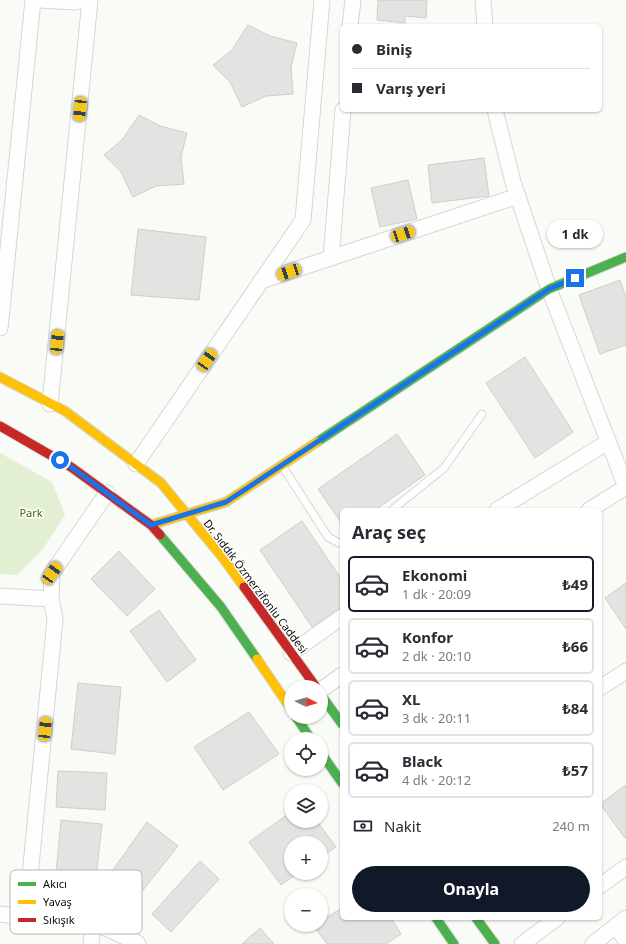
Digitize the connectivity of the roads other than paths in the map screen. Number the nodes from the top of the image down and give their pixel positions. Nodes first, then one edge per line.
1 (33, 0) edge
2 (40, 0) edge
3 (85, 0) edge
4 (90, 0) edge
5 (322, 0) edge
6 (353, 0) edge
7 (483, 0) edge
8 (350, 24) edge
9 (485, 24) edge
10 (344, 112) edge
11 (496, 112) edge
12 (518, 196) junction
13 (626, 257) edge
14 (331, 258) junction
15 (261, 281) junction
16 (549, 289) junction
17 (0, 328) edge
18 (0, 378) edge
19 (50, 404) junction
20 (482, 414) dead end
21 (0, 426) edge
22 (608, 442) junction
23 (136, 464) junction
24 (282, 465) junction
25 (626, 487) edge
26 (107, 493) junction
27 (394, 508) edge
28 (500, 508) edge
29 (592, 508) edge
30 (187, 515) junction
31 (151, 525) junction
32 (340, 543) edge
33 (0, 596) edge
34 (50, 599) junction
35 (340, 618) edge
36 (291, 653) junction
37 (626, 671) edge
38 (340, 676) edge
39 (311, 680) edge
40 (328, 685) edge
41 (602, 687) edge
42 (284, 699) edge
43 (328, 705) edge
44 (340, 721) edge
45 (328, 763) edge
46 (340, 780) edge
47 (626, 867) edge
48 (31, 870) edge
49 (602, 885) edge
50 (0, 914) edge
51 (10, 915) edge
52 (437, 920) edge
53 (477, 920) edge
54 (554, 920) edge
55 (621, 922) edge
56 (92, 934) edge
57 (119, 934) edge
58 (626, 941) edge
59 (91, 944) edge
60 (138, 944) edge
61 (454, 944) edge
62 (495, 944) edge
63 (522, 944) edge
64 (593, 944) edge

1 - 17 street
2 - 3 street
4 - 19 street
5 - 15 street
6 - 8 street
7 - 9 street
10 - 14 street
11 - 12 street
12 - 14 street
12 - 16 street
13 - 16 main road
14 - 15 street
15 - 23 street
16 - 22 street
16 - 24 main road
18 - 19 main road, Dr. Sıddık Özmerzifonlu Caddesi
19 - 23 main road, Dr. Sıddık Özmerzifonlu Caddesi
20 - 27 lane
21 - 26 main road
22 - 25 street
22 - 28 street
23 - 30 main road, Dr. Sıddık Özmerzifonlu Caddesi
24 - 30 main road
24 - 32 lane
25 - 29 street
26 - 31 main road
26 - 34 street
30 - 31 main road
30 - 36 main road, Dr. Sıddık Özmerzifonlu Caddesi
31 - 42 main road
33 - 34 street
34 - 48 street
35 - 36 street
36 - 39 main road, Dr. Sıddık Özmerzifonlu Caddesi
37 - 41 street
38 - 40 street
43 - 44 main road
45 - 46 main road
47 - 49 street
50 - 51 street
52 - 61 main road
53 - 62 main road
54 - 63 street
55 - 58 street
55 - 64 street
56 - 59 street
57 - 60 street

